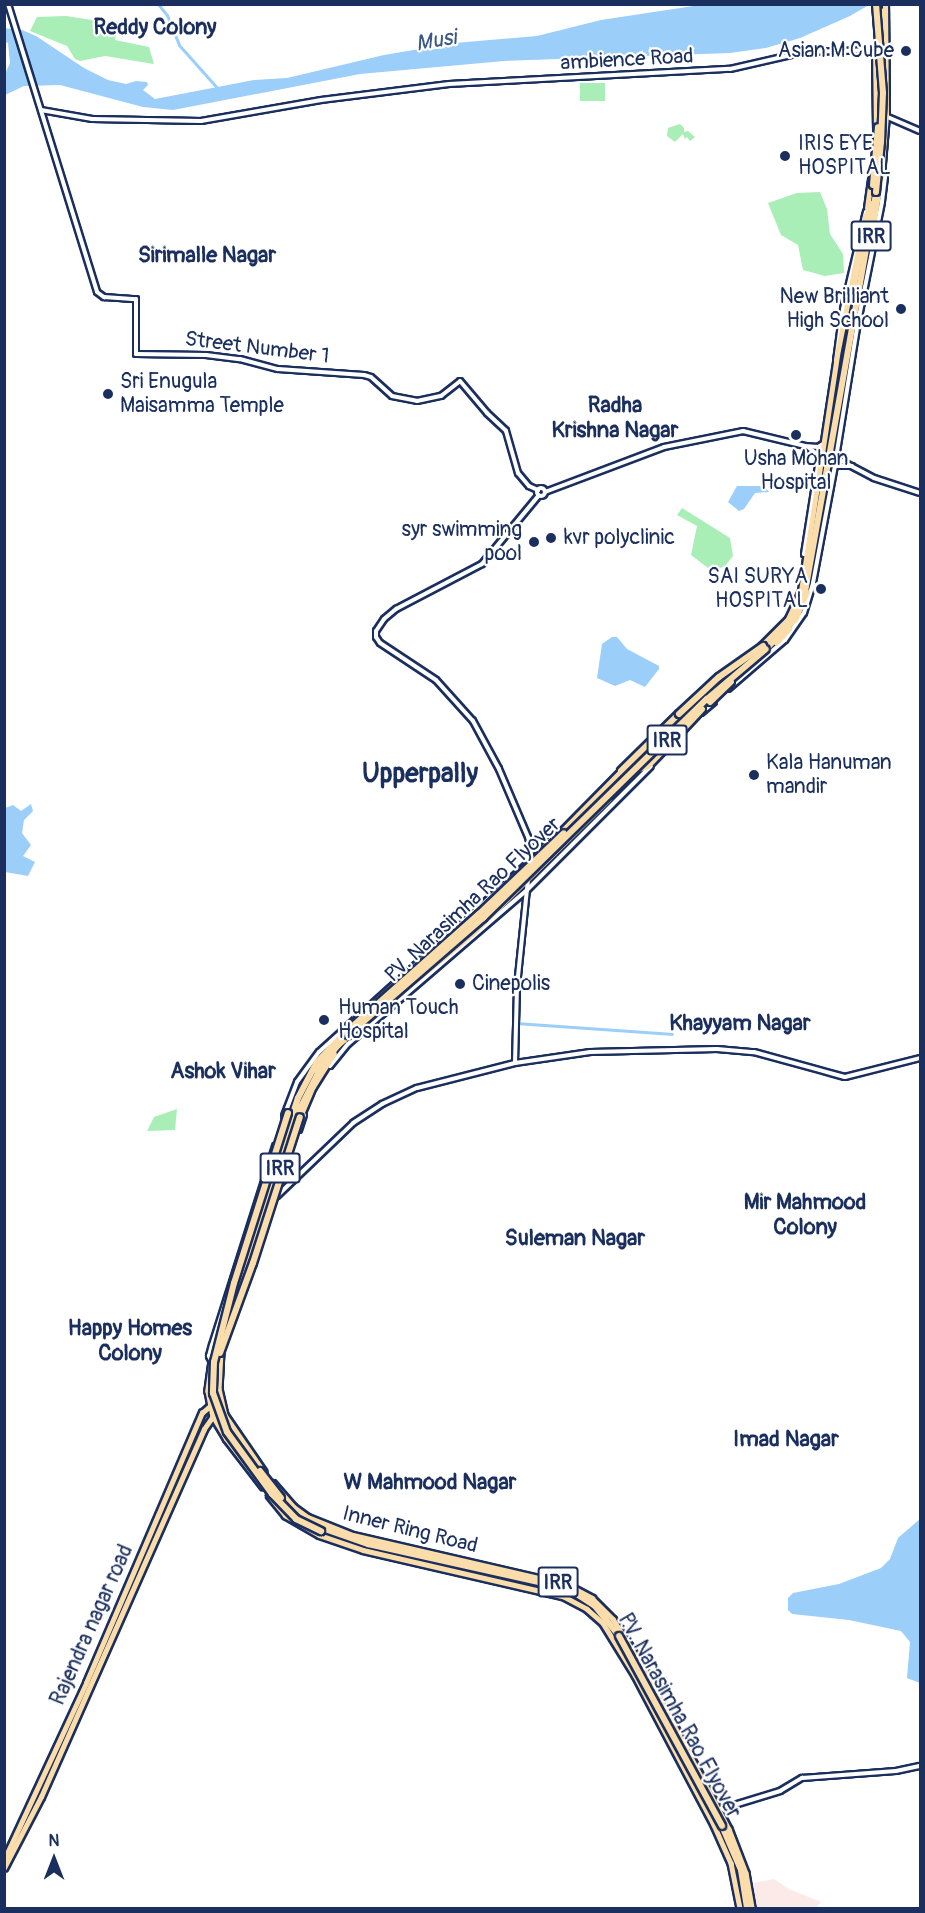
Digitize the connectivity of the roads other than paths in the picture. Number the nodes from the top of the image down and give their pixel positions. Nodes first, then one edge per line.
1 (8, 4) edge
2 (875, 4) edge
3 (884, 4) edge
4 (884, 13) junction
5 (875, 50) junction
6 (41, 108) junction
7 (877, 115) junction
8 (886, 115) junction
9 (921, 131) edge
10 (871, 252) junction
11 (823, 443) junction
12 (805, 446) junction
13 (852, 466) junction
14 (538, 490) junction
15 (545, 492) junction
16 (921, 493) edge
17 (539, 495) junction
18 (805, 554) junction
19 (814, 566) junction
20 (764, 647) junction
21 (697, 714) junction
22 (639, 769) junction
23 (621, 771) junction
24 (588, 819) junction
25 (593, 824) junction
26 (532, 861) junction
27 (528, 880) junction
28 (527, 890) junction
29 (464, 924) junction
30 (473, 933) junction
31 (424, 958) junction
32 (374, 1018) junction
33 (338, 1046) junction
34 (921, 1058) edge
35 (515, 1063) junction
36 (219, 1347) junction
37 (212, 1362) junction
38 (208, 1380) junction
39 (221, 1402) junction
40 (210, 1406) junction
41 (204, 1410) junction
42 (224, 1412) junction
43 (213, 1416) junction
44 (205, 1427) junction
45 (226, 1438) junction
46 (118, 1616) junction
47 (921, 1766) edge
48 (719, 1810) junction
49 (708, 1814) junction
50 (12, 1857) junction
51 (5, 1859) edge
52 (4, 1868) edge
53 (745, 1908) edge

1 - 6 street
2 - 20 highway, P.V. Narasimha Rao Flyover, bridge
3 - 4 main road, Inner Ring Road / IRR
4 - 5 main road, Inner Ring Road / IRR
4 - 8 main road, Inner Ring Road / IRR
5 - 6 street, ambience Road
5 - 7 main road, Inner Ring Road / IRR
6 - 14 street, Street Number 1
7 - 8 street
7 - 11 main road, Inner Ring Road / IRR
8 - 9 street
8 - 10 main road, Inner Ring Road / IRR
10 - 13 street
10 - 19 main road, Inner Ring Road / IRR
11 - 12 street
11 - 18 main road, Inner Ring Road / IRR
12 - 15 street
12 - 18 street
13 - 16 street
13 - 19 street, Inner Ring Road
14 - 15 street
14 - 17 street
15 - 17 street
17 - 26 street
18 - 20 main road, Inner Ring Road / IRR
19 - 20 main road, Inner Ring Road / IRR
19 - 21 street, Inner Ring Road
20 - 21 main road, Inner Ring Road / IRR
20 - 22 highway, bridge
20 - 23 main road, Inner Ring Road / IRR
20 - 23 highway, bridge
20 - 36 highway, P.V. Narasimha Rao Flyover, bridge
21 - 22 main road, Inner Ring Road / IRR
21 - 25 street, Inner Ring Road
22 - 24 main road, Inner Ring Road / IRR
23 - 26 main road, Inner Ring Road / IRR
24 - 25 main road
24 - 27 main road, Inner Ring Road / IRR
25 - 28 street, Inner Ring Road
26 - 29 main road, Inner Ring Road / IRR
26 - 31 street, Inner Ring Road
27 - 28 street
27 - 30 main road, Inner Ring Road / IRR
28 - 32 street, Inner Ring Road
28 - 35 street
29 - 30 main road
29 - 31 main road, Inner Ring Road / IRR
30 - 32 main road, Inner Ring Road / IRR
31 - 33 main road, Inner Ring Road / IRR
31 - 37 street, Inner Ring Road
32 - 33 main road, Inner Ring Road / IRR
32 - 33 street, Inner Ring Road
33 - 35 street, Inner Ring Road
33 - 36 highway, bridge
33 - 36 highway, bridge
33 - 37 main road, Inner Ring Road / IRR
33 - 39 main road, Inner Ring Road / IRR
34 - 35 street
36 - 53 highway, P.V. Narasimha Rao Flyover, bridge
37 - 38 main road, Inner Ring Road / IRR
38 - 40 main road, Inner Ring Road / IRR
38 - 41 main road, Rajendra nagar road
39 - 40 main road
39 - 42 main road, Inner Ring Road / IRR
40 - 41 main road
40 - 43 main road, Inner Ring Road / IRR
41 - 46 main road, Rajendra nagar road
42 - 43 main road
42 - 48 main road, Inner Ring Road / IRR
43 - 44 main road, Rajendra nagar road
43 - 45 main road, Inner Ring Road / IRR
44 - 45 main road
44 - 46 main road, Rajendra nagar road
45 - 49 main road, Inner Ring Road / IRR
46 - 50 main road, Rajendra nagar road
46 - 51 main road, Rajendra nagar road
47 - 48 street
48 - 49 street
48 - 53 main road, Inner Ring Road / IRR
49 - 53 main road, Inner Ring Road / IRR
50 - 51 street
50 - 52 main road, Rajendra nagar road

